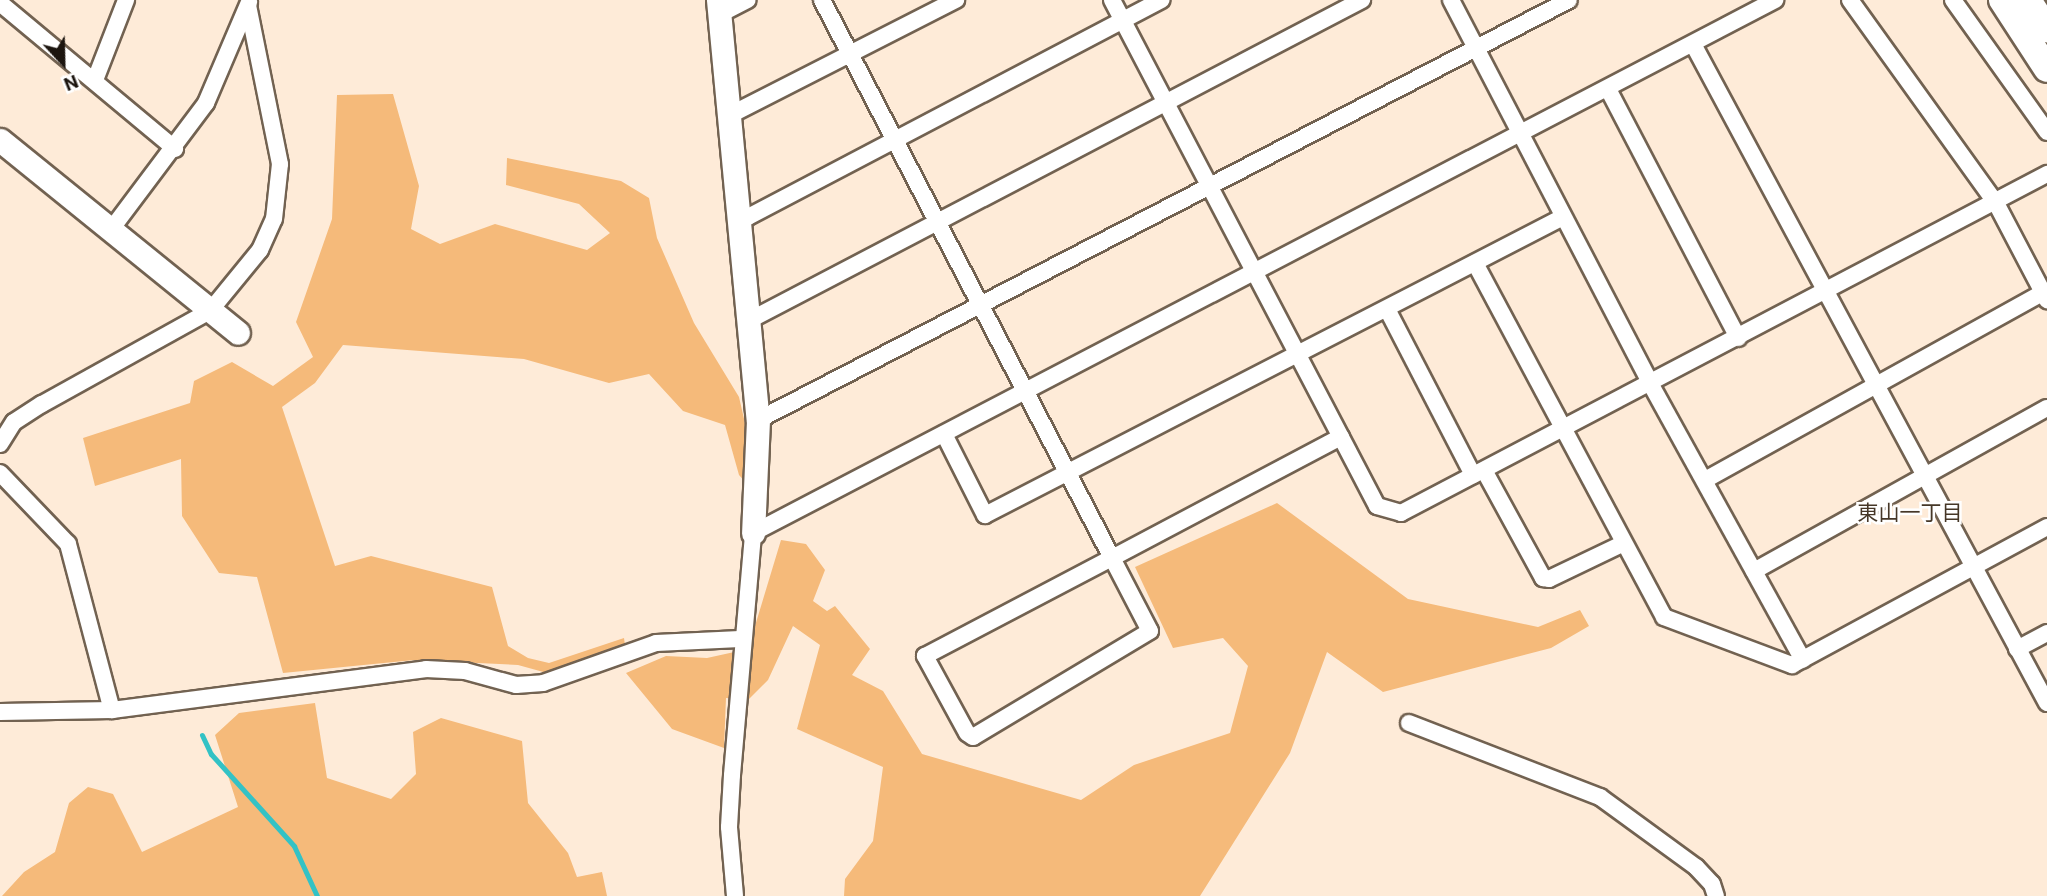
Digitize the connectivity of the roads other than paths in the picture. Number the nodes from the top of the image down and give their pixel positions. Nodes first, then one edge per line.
1 (126, 0) edge
2 (748, 0) edge
3 (822, 0) edge
4 (956, 0) edge
5 (1112, 0) edge
6 (1161, 0) edge
7 (1362, 0) edge
8 (1451, 0) edge
9 (1569, 0) edge
10 (1775, 0) edge
11 (1850, 0) edge
12 (1952, 0) edge
13 (2002, 0) edge
14 (2028, 0) edge
15 (0, 3) edge
16 (249, 3) edge
17 (16, 7) edge
18 (719, 7) edge
19 (1123, 20) junction
20 (2047, 29) edge
21 (1693, 44) junction
22 (1476, 48) junction
23 (851, 55) junction
24 (2047, 69) edge
25 (95, 80) junction
26 (1608, 89) junction
27 (1168, 102) junction
28 (730, 115) junction
29 (2047, 132) edge
30 (1520, 134) junction
31 (894, 139) junction
32 (0, 140) edge
33 (175, 149) junction
34 (2047, 174) edge
35 (1210, 187) junction
36 (1996, 203) junction
37 (1563, 216) junction
38 (739, 218) junction
39 (938, 222) junction
40 (110, 232) junction
41 (1475, 263) junction
42 (1255, 271) junction
43 (1823, 293) junction
44 (2045, 296) edge
45 (982, 307) junction
46 (1387, 309) junction
47 (210, 311) junction
48 (748, 321) junction
49 (238, 333) dead end
50 (1738, 338) junction
51 (1298, 354) junction
52 (1650, 383) junction
53 (1874, 386) junction
54 (1025, 390) junction
55 (2047, 408) edge
56 (758, 419) junction
57 (1562, 428) junction
58 (944, 434) junction
59 (1341, 437) junction
60 (0, 444) edge
61 (0, 473) edge
62 (1479, 473) junction
63 (1069, 474) junction
64 (1923, 476) junction
65 (1704, 480) junction
66 (2047, 527) edge
67 (753, 533) junction
68 (1624, 543) junction
69 (1112, 558) junction
70 (1972, 568) junction
71 (1754, 571) junction
72 (2047, 633) edge
73 (740, 639) junction
74 (2017, 649) junction
75 (1803, 660) junction
76 (2047, 703) edge
77 (112, 710) junction
78 (0, 712) edge
79 (1409, 723) dead end
80 (735, 896) edge
81 (1716, 896) edge

1 - 25 street
2 - 18 street
3 - 23 street
4 - 23 street
5 - 19 street
6 - 19 street
7 - 27 street
8 - 22 street
9 - 22 street
10 - 21 street
11 - 36 street
12 - 29 street
13 - 24 main road
14 - 20 main road
15 - 17 street
16 - 33 street
16 - 47 street
17 - 25 street
18 - 28 street
19 - 27 street
19 - 31 street
21 - 26 street
21 - 43 street
22 - 30 street
22 - 35 street
23 - 28 street
23 - 31 street
25 - 33 street
26 - 30 street
26 - 50 street
27 - 35 street
27 - 39 street
28 - 38 street
30 - 37 street
30 - 42 street
31 - 38 street
31 - 39 street
32 - 40 street
33 - 40 street
34 - 36 street
35 - 42 street
35 - 45 street
36 - 43 street
36 - 44 street
37 - 41 street
37 - 52 street
38 - 48 street
39 - 45 street
39 - 48 street
40 - 47 street
41 - 46 street
41 - 57 street
42 - 51 street
42 - 54 street
43 - 50 street
43 - 53 street
44 - 53 street
45 - 54 street
45 - 56 street
46 - 51 street
46 - 62 street
47 - 49 street
47 - 60 street
48 - 56 street
50 - 52 street
51 - 59 street
51 - 63 street
52 - 57 street
52 - 65 street
53 - 64 street
53 - 65 street
54 - 58 street
54 - 63 street
55 - 64 street
56 - 67 street
57 - 62 street
57 - 68 street
58 - 63 street
58 - 67 street
59 - 62 street
59 - 69 street
61 - 77 street
62 - 68 street
63 - 69 street
64 - 70 street
64 - 71 street
65 - 71 street
66 - 70 street
67 - 73 street
68 - 75 street
69 - 69 street
70 - 74 street
70 - 75 street
71 - 75 street
72 - 74 street
73 - 77 street
73 - 80 street
74 - 76 street
77 - 78 street
79 - 81 street

